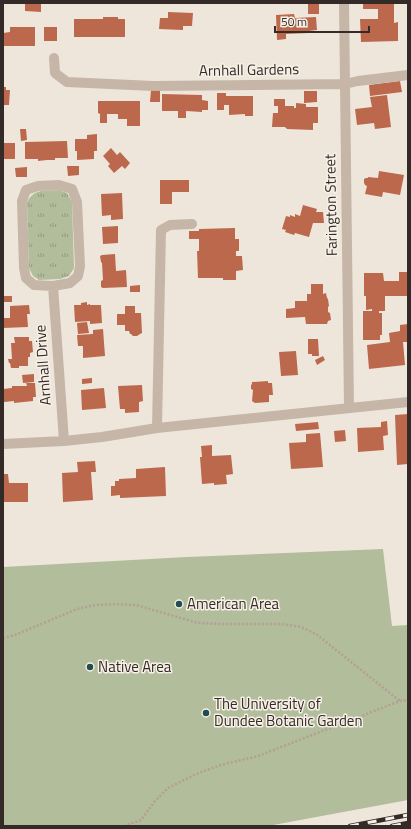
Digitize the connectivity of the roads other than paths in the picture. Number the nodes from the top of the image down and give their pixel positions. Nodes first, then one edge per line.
1 (344, 3) edge
2 (54, 58) dead end
3 (408, 74) edge
4 (345, 84) junction
5 (192, 224) dead end
6 (53, 286) junction
7 (408, 402) edge
8 (349, 408) junction
9 (157, 428) junction
10 (64, 441) junction
11 (3, 444) edge

1 - 4 street, Farington Street
2 - 4 street, Arnhall Gardens
3 - 4 street, Arnhall Gardens
4 - 8 street, Farington Street
5 - 9 street
6 - 6 street
6 - 10 street, Arnhall Drive
7 - 8 street
8 - 9 street
9 - 10 street
10 - 11 street

